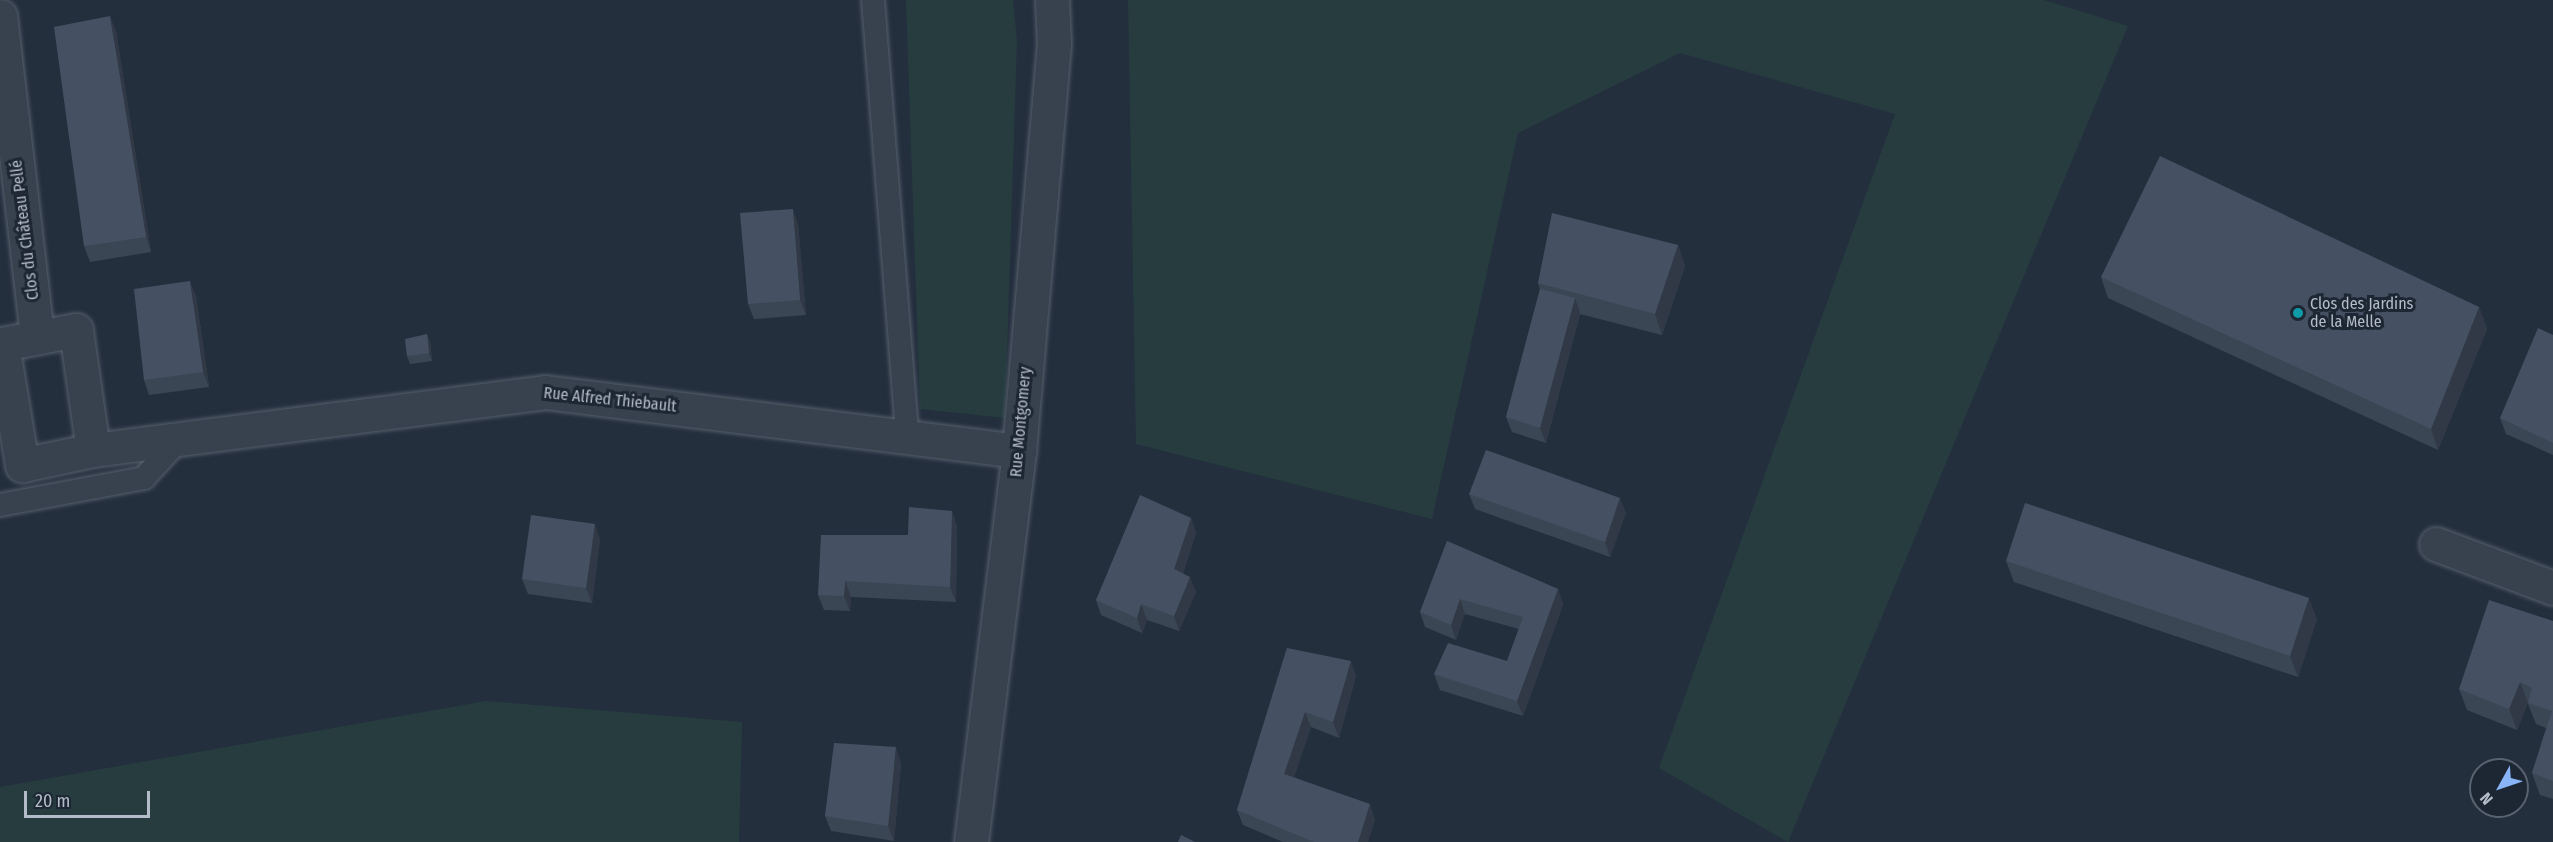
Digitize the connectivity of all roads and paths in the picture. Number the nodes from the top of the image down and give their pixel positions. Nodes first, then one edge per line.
1 (873, 0) edge
2 (1052, 0) edge
3 (0, 16) edge
4 (37, 336) junction
5 (907, 433) junction
6 (180, 439) junction
7 (93, 450) junction
8 (1019, 451) junction
9 (0, 505) edge
10 (2436, 544) dead end
11 (2553, 588) edge
12 (971, 842) edge

1 - 5 lane
2 - 8 street, Rue Montgomery
3 - 4 street, Clos du Château Pellé
4 - 7 street
4 - 7 street
5 - 6 street, Rue Alfred Thiebault
5 - 8 street, Rue Alfred Thiebault
6 - 7 street, Rue Alfred Thiebault
6 - 9 lane
8 - 12 street, Rue Montgomery
10 - 11 street

